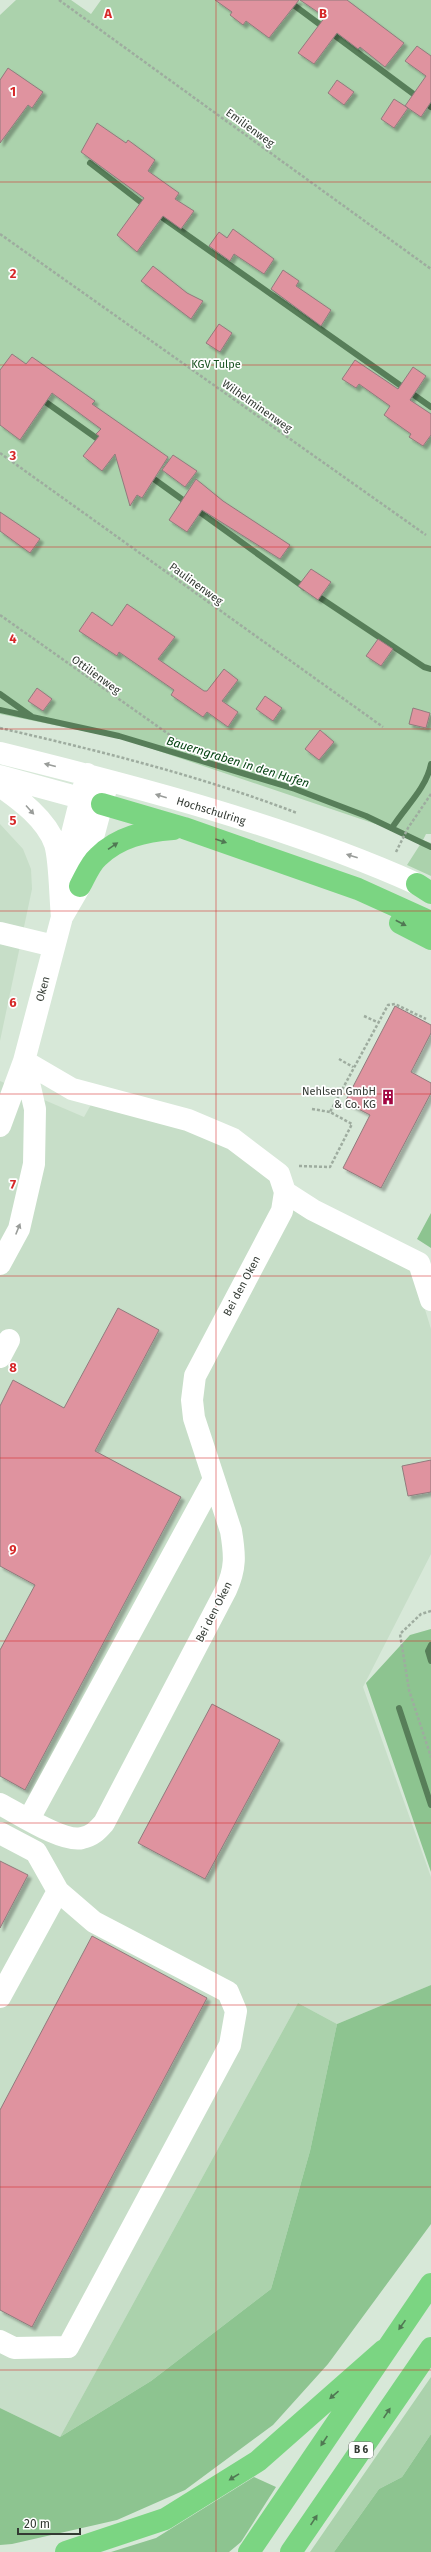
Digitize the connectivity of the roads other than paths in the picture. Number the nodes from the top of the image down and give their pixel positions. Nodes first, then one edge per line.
1 (0, 753) edge
2 (0, 776) edge
3 (98, 777) junction
4 (0, 786) edge
5 (92, 801) junction
6 (184, 828) junction
7 (305, 872) junction
8 (59, 885) junction
9 (80, 886) junction
10 (426, 890) edge
11 (62, 917) junction
12 (431, 922) edge
13 (0, 933) edge
14 (431, 939) edge
15 (54, 946) junction
16 (24, 1061) junction
17 (0, 1126) edge
18 (282, 1183) junction
19 (0, 1264) edge
20 (431, 1300) edge
21 (214, 1478) junction
22 (0, 1804) edge
23 (29, 1820) junction
24 (0, 1833) edge
25 (58, 1891) junction
26 (0, 1997) edge
27 (431, 2284) edge
28 (0, 2342) edge
29 (431, 2348) edge
30 (384, 2350) junction
31 (66, 2552) edge
32 (249, 2552) edge
33 (292, 2552) edge

3 -> 1 street, Hochschulring
2 - 5 street
3 - 5 street, Oken
10 -> 3 street, Hochschulring
4 -> 8 street
5 - 6 highway
5 - 8 street, Oken
5 - 9 street, Oken
6 -> 7 highway
9 -> 6 highway
7 - 12 highway
7 -> 14 highway
8 - 11 street, Oken
9 - 11 street, Oken
11 - 15 street, Oken
13 - 15 street
15 - 16 street, Oken
16 - 17 street, Oken
16 - 18 street
19 -> 16 street
18 - 20 street
18 - 21 street, Bei den Oken
21 - 23 street
21 - 23 street, Bei den Oken
22 - 23 street, Bei den Oken
24 - 25 street
25 - 26 street
25 - 28 street
27 -> 30 highway
33 -> 29 highway, B 6
30 -> 31 highway
30 -> 32 highway

